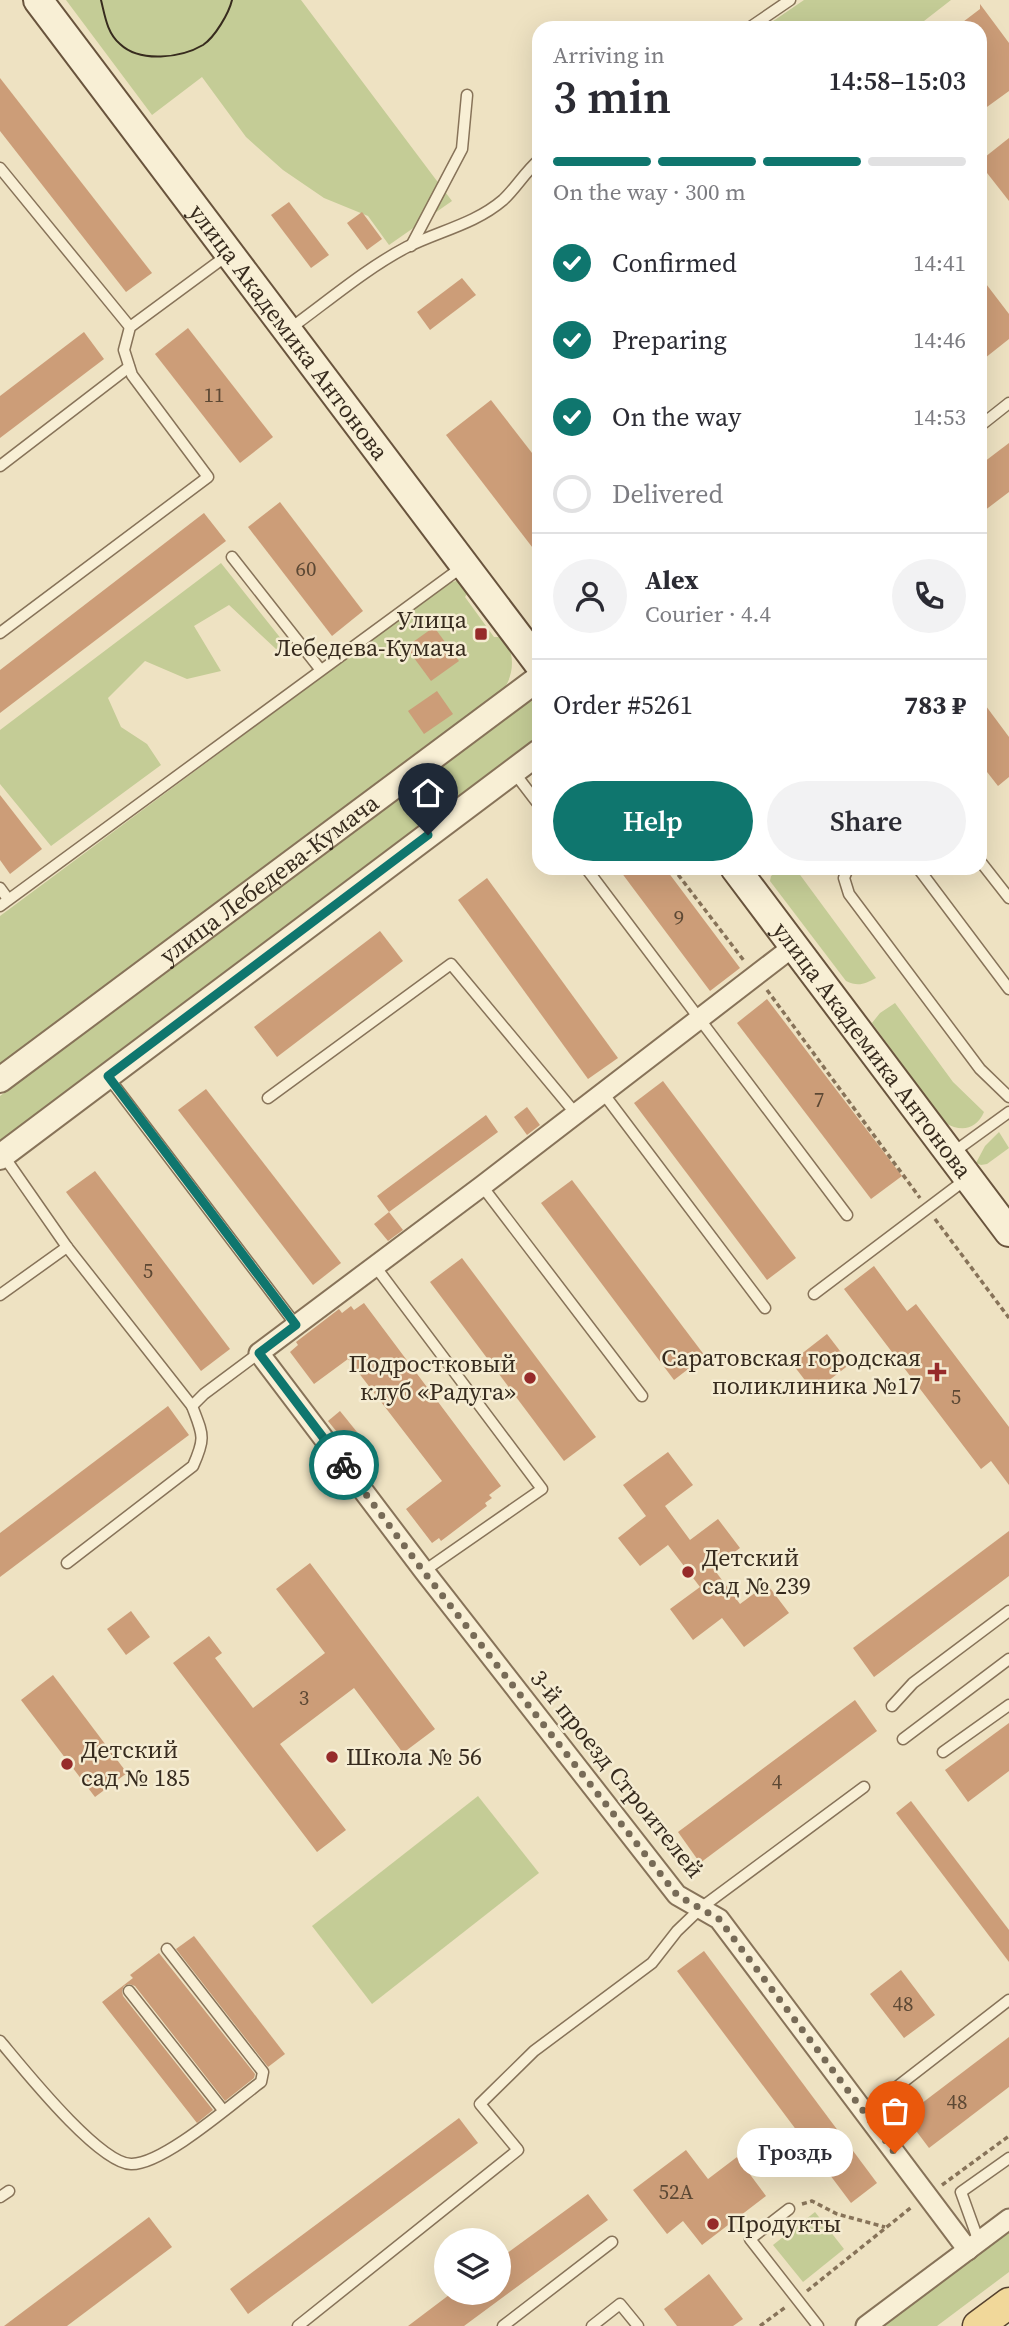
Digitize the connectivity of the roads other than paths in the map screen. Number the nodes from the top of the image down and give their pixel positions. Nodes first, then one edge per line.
1 (38, 0) edge
2 (790, 0) edge
3 (759, 21) edge
4 (467, 95) dead end
5 (532, 166) edge
6 (0, 168) edge
7 (411, 246) junction
8 (229, 254) junction
9 (130, 327) junction
10 (288, 330) junction
11 (129, 367) junction
12 (1009, 403) edge
13 (987, 420) edge
14 (0, 466) edge
15 (232, 557) dead end
16 (465, 565) junction
17 (0, 633) edge
18 (532, 655) edge
19 (320, 669) junction
20 (532, 683) edge
21 (532, 757) edge
22 (513, 771) junction
23 (532, 797) edge
24 (987, 870) edge
25 (591, 875) edge
26 (741, 875) edge
27 (845, 875) edge
28 (923, 875) edge
29 (0, 888) edge
30 (1009, 898) edge
31 (4, 902) edge
32 (794, 946) junction
33 (1009, 989) edge
34 (698, 1018) junction
35 (108, 1076) junction
36 (0, 1080) edge
37 (603, 1093) junction
38 (1009, 1097) edge
39 (268, 1098) dead end
40 (1009, 1112) edge
41 (576, 1114) junction
42 (951, 1154) junction
43 (2, 1156) edge
44 (968, 1178) junction
45 (482, 1186) junction
46 (847, 1215) dead end
47 (1009, 1232) edge
48 (67, 1247) junction
49 (376, 1266) junction
50 (814, 1294) dead end
51 (0, 1295) edge
52 (765, 1308) dead end
53 (296, 1325) junction
54 (259, 1353) junction
55 (642, 1396) dead end
56 (192, 1406) junction
57 (67, 1563) dead end
58 (424, 1572) junction
59 (1009, 1611) edge
60 (1009, 1659) edge
61 (1009, 1704) edge
62 (892, 1706) dead end
63 (903, 1739) dead end
64 (943, 1752) dead end
65 (864, 1787) dead end
66 (702, 1908) junction
67 (167, 1949) dead end
68 (129, 1991) dead end
69 (1009, 2000) edge
70 (0, 2041) edge
71 (880, 2100) dead end
72 (223, 2110) junction
73 (1009, 2158) edge
74 (789, 2209) road end
75 (1009, 2219) edge
76 (612, 2242) dead end
77 (974, 2246) junction
78 (1009, 2303) edge
79 (298, 2326) edge
80 (503, 2326) edge
81 (592, 2326) edge
82 (638, 2326) edge
83 (818, 2326) edge
84 (866, 2326) edge
85 (978, 2326) edge

1 - 8 main road, улица Академика Антонова
2 - 3 lane
4 - 7 lane
5 - 7 lane
6 - 9 lane
7 - 10 lane
8 - 9 lane
8 - 10 main road, улица Академика Антонова
9 - 11 lane
10 - 16 main road, улица Академика Антонова
11 - 14 lane
11 - 17 lane
12 - 13 lane
15 - 19 lane
16 - 18 main road, улица Академика Антонова
16 - 19 lane
19 - 31 lane
20 - 36 street, улица Лебедева-Кумача
21 - 22 street
22 - 23 lane
22 - 35 street
24 - 30 lane
25 - 34 lane
26 - 32 main road, улица Академика Антонова
27 - 38 lane
28 - 33 lane
29 - 31 lane
32 - 34 street
32 - 42 main road, улица Академика Антонова
34 - 37 street
34 - 46 lane
35 - 43 street
35 - 53 lane
37 - 41 street
37 - 52 lane
39 - 41 lane
40 - 42 lane
41 - 45 street
42 - 44 main road, улица Академика Антонова
43 - 48 lane
44 - 47 main road, улица Академика Антонова
44 - 50 lane
45 - 49 street
45 - 55 lane
48 - 51 lane
48 - 56 lane
49 - 53 street
49 - 58 lane
53 - 54 street
54 - 56 lane
54 - 58 street, 3-й проезд Строителей
56 - 57 lane
58 - 66 street, 3-й проезд Строителей
59 - 62 lane
60 - 63 lane
61 - 64 lane
65 - 66 lane
66 - 77 street, 3-й проезд Строителей
66 - 79 lane
67 - 72 lane
68 - 72 lane
69 - 71 lane
70 - 72 lane
73 - 77 lane
74 - 83 lane
75 - 77 street
76 - 80 lane
77 - 84 street
78 - 85 main road
81 - 82 lane

